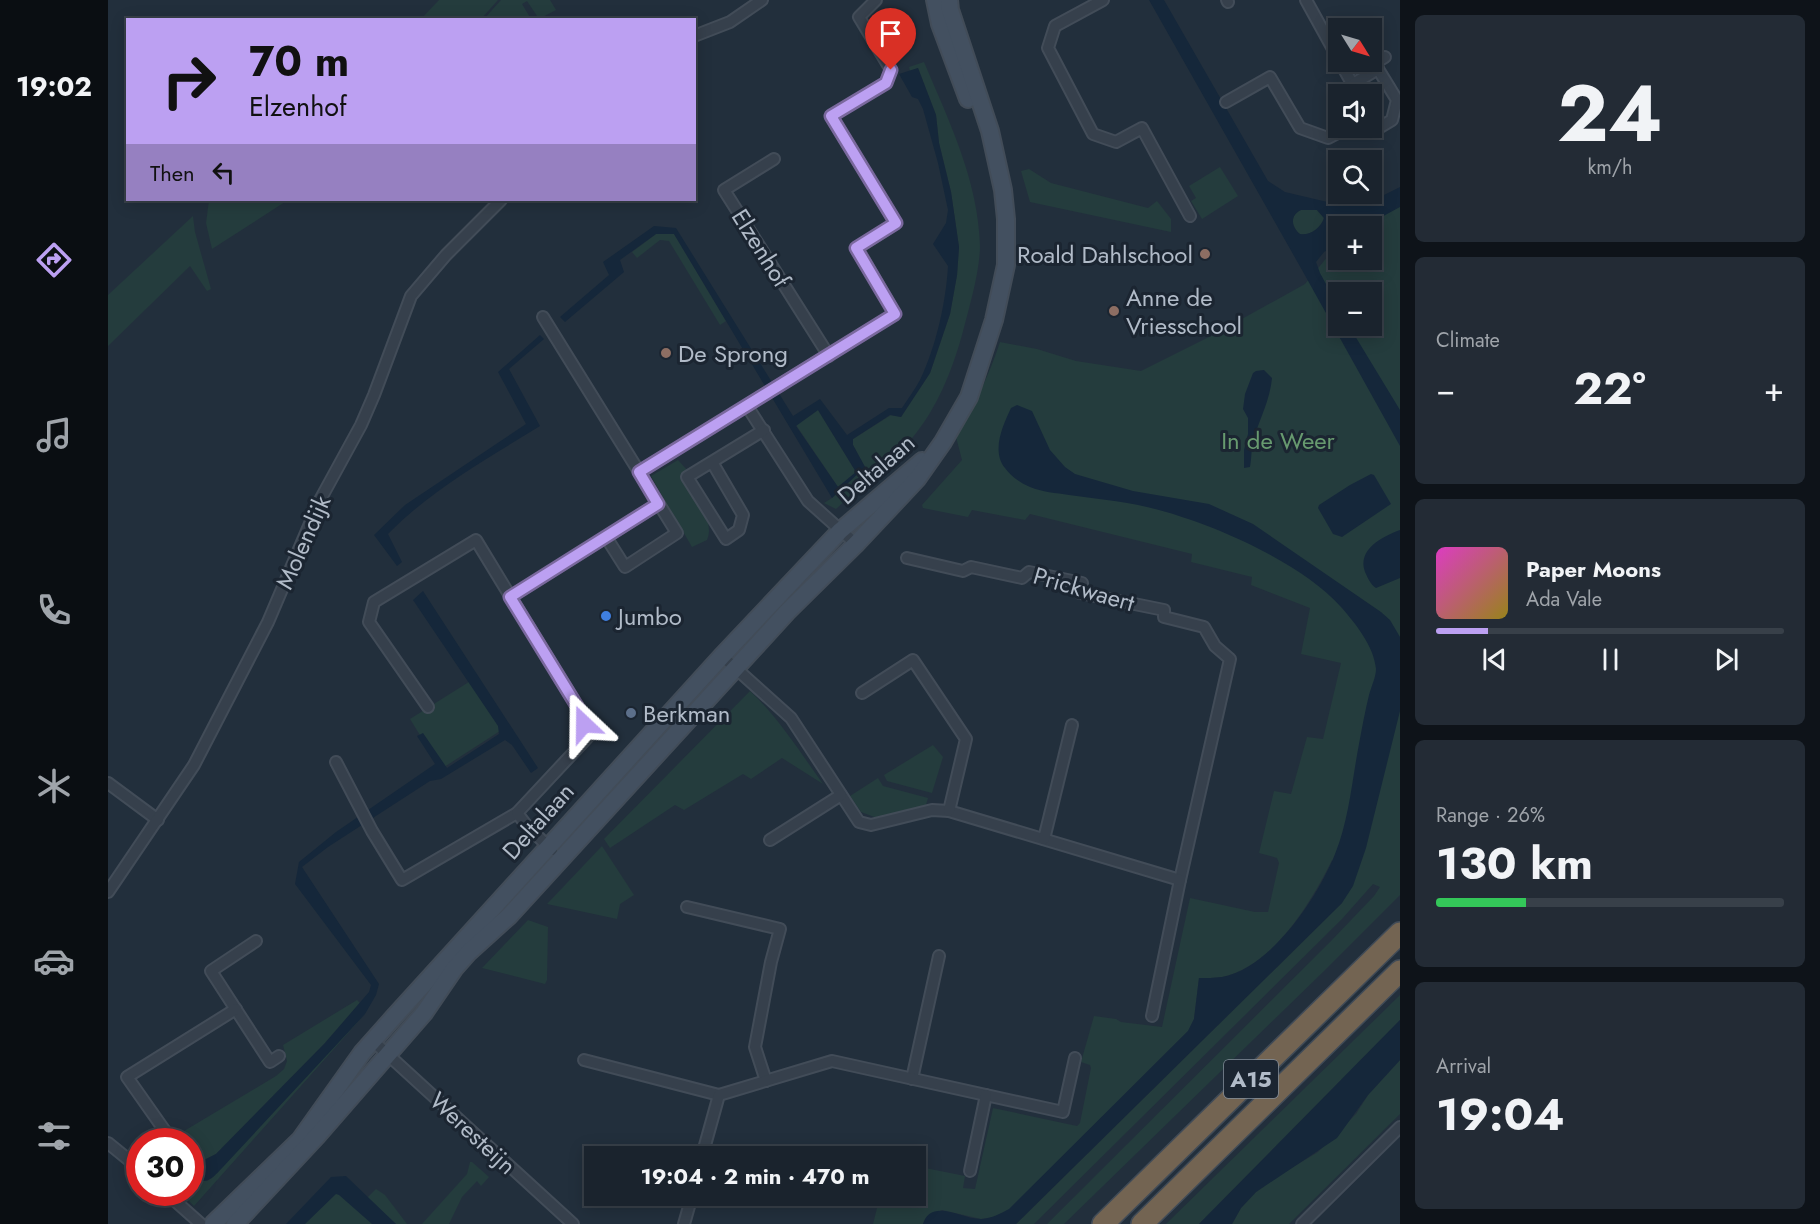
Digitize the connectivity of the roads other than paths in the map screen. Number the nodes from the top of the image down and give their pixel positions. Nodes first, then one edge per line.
1 (762, 0) edge
2 (876, 0) edge
3 (935, 0) edge
4 (949, 0) edge
5 (1103, 0) edge
6 (1306, 0) edge
7 (696, 35) edge
8 (1328, 40) edge
9 (1385, 57) dead end
10 (1382, 59) edge
11 (1375, 72) edge
12 (1380, 72) edge
13 (1361, 84) edge
14 (1226, 102) dead end
15 (1382, 126) edge
16 (1328, 138) edge
17 (992, 147) junction
18 (774, 159) dead end
19 (500, 201) edge
20 (1190, 216) dead end
21 (543, 317) dead end
22 (829, 356) junction
23 (747, 405) junction
24 (764, 430) junction
25 (943, 442) junction
26 (712, 462) junction
27 (639, 472) junction
28 (658, 504) junction
29 (840, 531) junction
30 (606, 537) junction
31 (856, 544) junction
32 (908, 558) dead end
33 (510, 597) junction
34 (722, 656) junction
35 (736, 668) junction
36 (862, 693) dead end
37 (428, 707) dead end
38 (1072, 725) dead end
39 (336, 762) dead end
40 (108, 783) edge
41 (841, 795) junction
42 (949, 811) junction
43 (517, 813) junction
44 (158, 820) junction
45 (1044, 839) junction
46 (770, 840) dead end
47 (547, 846) junction
48 (562, 860) junction
49 (1180, 880) junction
50 (108, 892) edge
51 (687, 907) dead end
52 (1400, 933) edge
53 (256, 941) dead end
54 (939, 956) dead end
55 (1400, 971) edge
56 (236, 1009) junction
57 (1152, 1016) dead end
58 (373, 1041) junction
59 (388, 1055) junction
60 (279, 1056) dead end
61 (1075, 1058) dead end
62 (584, 1060) dead end
63 (912, 1079) junction
64 (766, 1081) junction
65 (719, 1095) junction
66 (986, 1095) junction
67 (1400, 1127) edge
68 (163, 1128) edge
69 (108, 1143) edge
70 (705, 1146) edge
71 (126, 1155) edge
72 (970, 1170) dead end
73 (181, 1206) edge
74 (689, 1206) edge
75 (201, 1224) edge
76 (213, 1224) edge
77 (235, 1224) edge
78 (573, 1224) edge
79 (684, 1224) edge
80 (1103, 1224) edge
81 (1142, 1224) edge
82 (1302, 1224) edge

1 - 7 street
2 - 22 street
3 - 17 street, Deltalaan
4 - 17 street, Deltalaan
5 - 20 street
6 - 8 street
9 - 10 street
11 - 13 street
12 - 15 street
14 - 16 street
17 - 25 street, Deltalaan
18 - 22 street, Elzenhof
19 - 44 street, Molendijk
21 - 27 street
22 - 23 street
23 - 24 street
23 - 27 street
24 - 26 street
24 - 29 street
25 - 29 street, Deltalaan
25 - 31 street, Deltalaan
26 - 26 street
27 - 28 street
28 - 30 street
28 - 30 street
29 - 31 street
29 - 34 street, Deltalaan
30 - 33 street
31 - 35 street, Deltalaan
32 - 49 street, Prickwaert
33 - 37 street
33 - 43 street
34 - 35 street
34 - 47 street, Deltalaan
35 - 41 street
35 - 48 street, Deltalaan
36 - 42 street
38 - 45 street
39 - 43 street
40 - 44 street
41 - 42 street
41 - 46 street
42 - 45 street
43 - 47 street
44 - 50 street, Molendijk
45 - 49 street
47 - 48 street
47 - 58 street, Deltalaan
48 - 59 street, Deltalaan
49 - 57 street, Prickwaert
51 - 64 street
52 - 80 highway, A15
53 - 56 street
54 - 63 street
55 - 81 highway, A15
56 - 60 street
56 - 68 street
58 - 59 street, Weresteijn
58 - 76 street, Deltalaan
59 - 77 street, Deltalaan
59 - 78 street, Weresteijn
61 - 66 street
62 - 65 street
63 - 64 street
63 - 66 street
64 - 65 street
65 - 70 street
66 - 72 street
67 - 82 street
69 - 71 street
73 - 75 street
74 - 79 street

